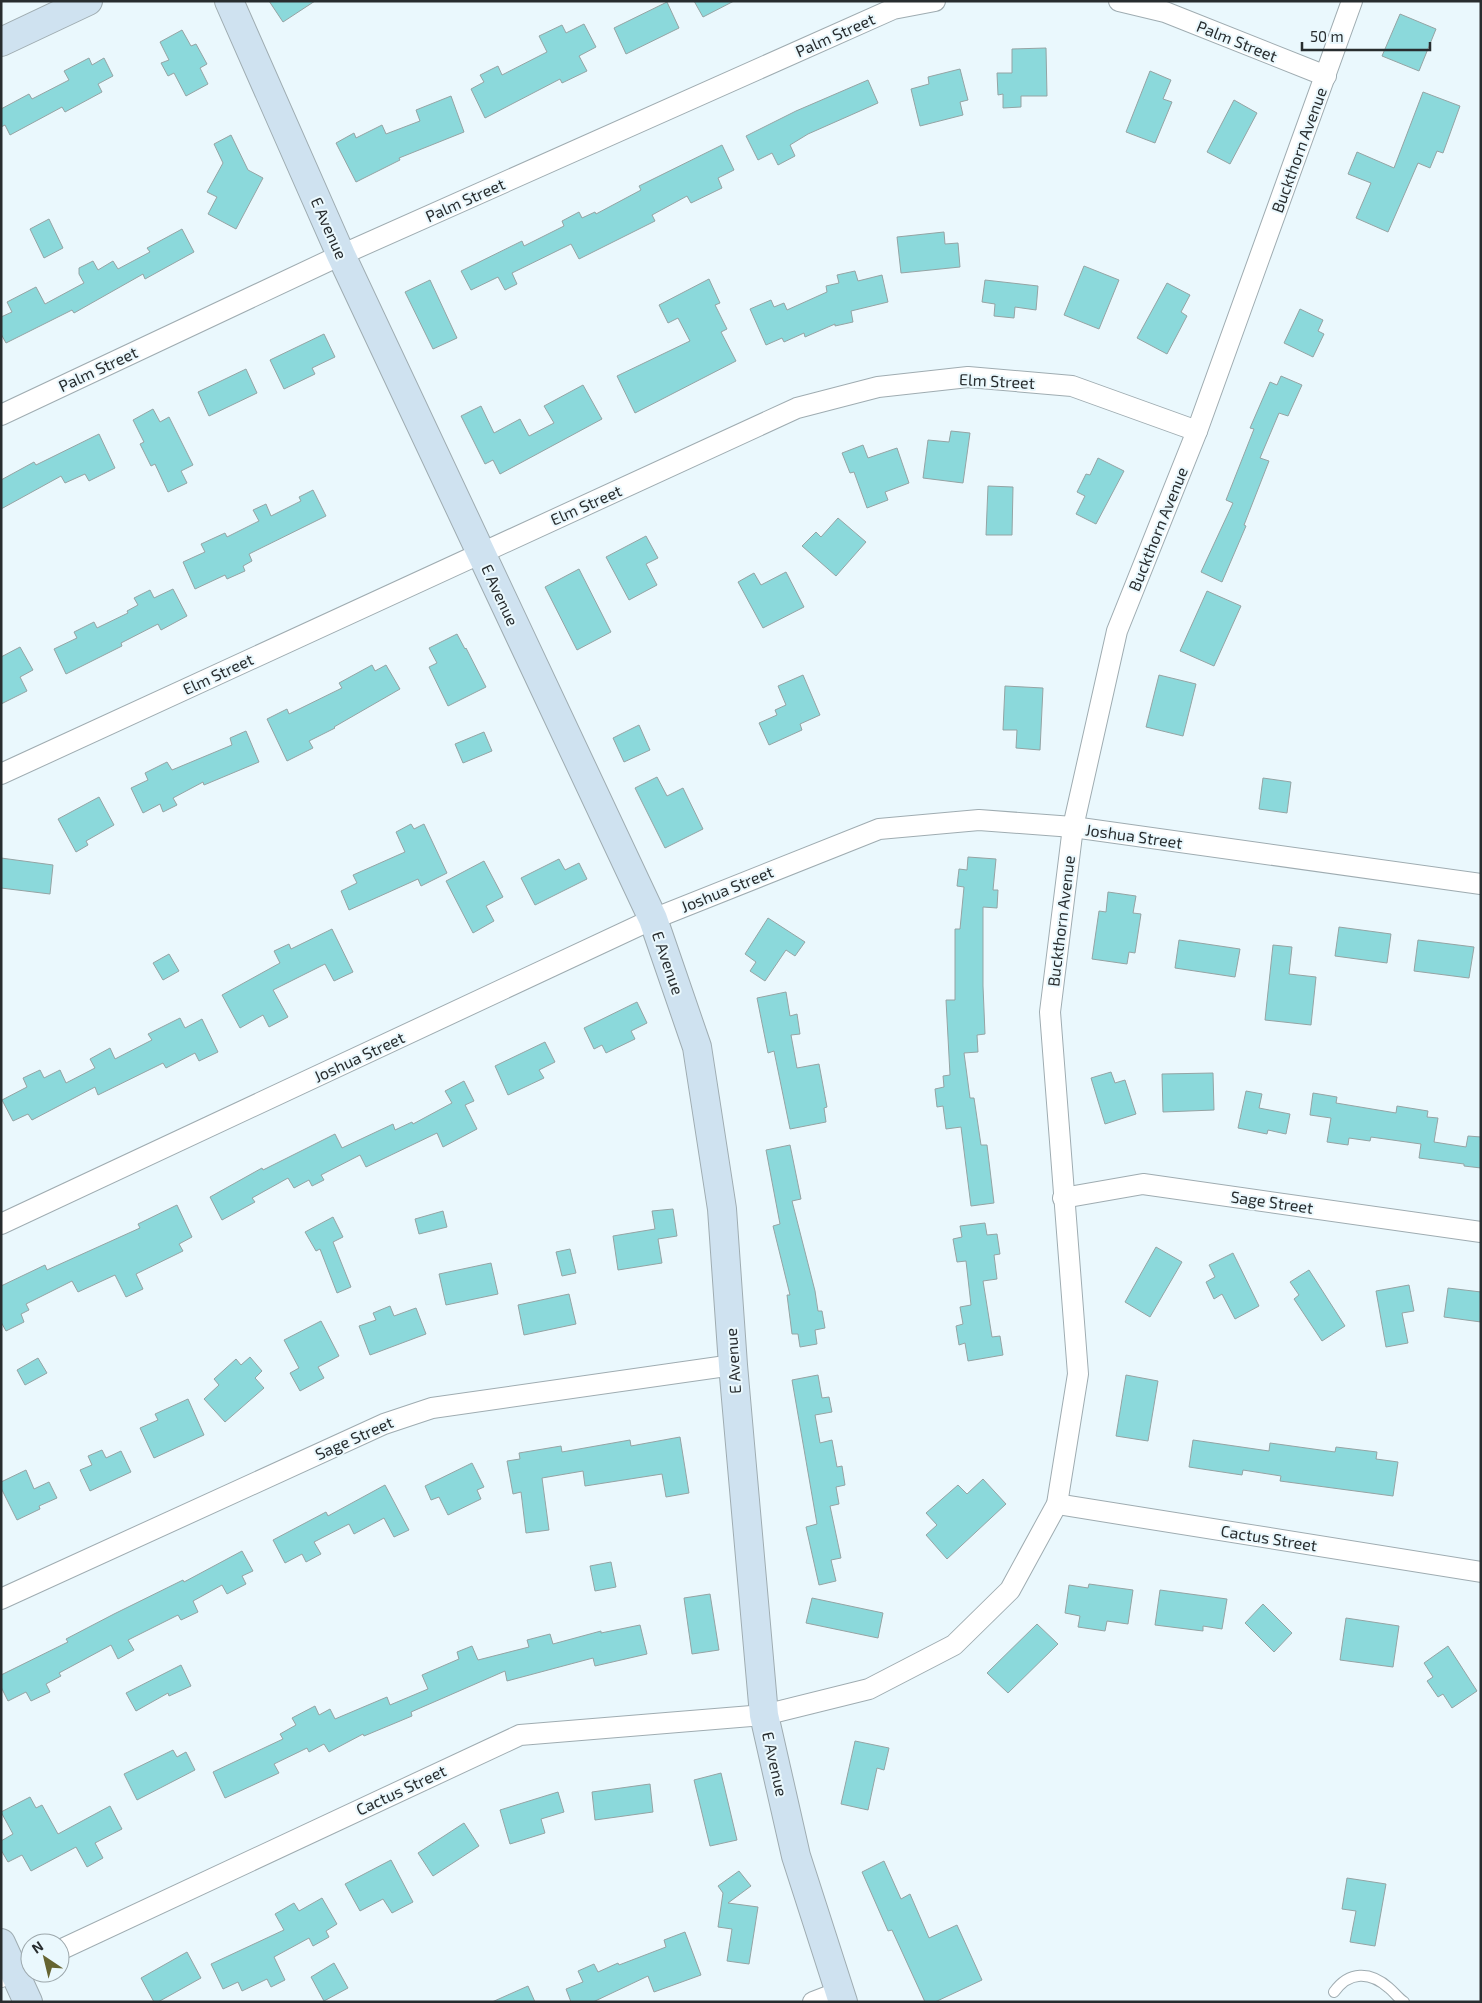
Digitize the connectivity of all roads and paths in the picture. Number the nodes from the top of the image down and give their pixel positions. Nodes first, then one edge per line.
1 (88, 1) edge
2 (229, 1) edge
3 (936, 1) edge
4 (1118, 1) edge
5 (1352, 1) edge
6 (1, 42) edge
7 (1326, 76) junction
8 (341, 255) junction
9 (1, 415) edge
10 (1198, 431) junction
11 (480, 553) junction
12 (1, 774) edge
13 (1073, 827) junction
14 (1481, 884) edge
15 (653, 919) junction
16 (1063, 1198) junction
17 (1, 1224) edge
18 (1481, 1232) edge
19 (733, 1365) junction
20 (1057, 1504) junction
21 (1481, 1572) edge
22 (1, 1599) edge
23 (764, 1715) junction
24 (1, 1943) edge
25 (70, 1945) edge
26 (15, 1970) edge
27 (1334, 1992) dead end
28 (841, 1997) edge
29 (28, 2002) edge
30 (813, 2002) edge
31 (1404, 2002) edge

1 - 6 street
2 - 8 street, E Avenue
3 - 8 street, Palm Street
4 - 7 street, Palm Street
5 - 7 street, Buckthorn Avenue
7 - 10 street, Buckthorn Avenue
8 - 9 street, Palm Street
8 - 11 street, E Avenue
10 - 11 street, Elm Street
10 - 13 street, Buckthorn Avenue
11 - 12 street, Elm Street
11 - 15 street, E Avenue
13 - 14 street, Joshua Street
13 - 15 street, Joshua Street
13 - 16 street, Buckthorn Avenue
15 - 17 street, Joshua Street
15 - 19 street, E Avenue
16 - 18 street, Sage Street
16 - 20 street, Buckthorn Avenue
19 - 22 street, Sage Street
19 - 23 street, E Avenue
20 - 21 street, Cactus Street
20 - 23 street, Buckthorn Avenue
23 - 25 street, Cactus Street
23 - 28 street, E Avenue
24 - 26 street
26 - 29 street
27 - 31 lane
28 - 30 street

